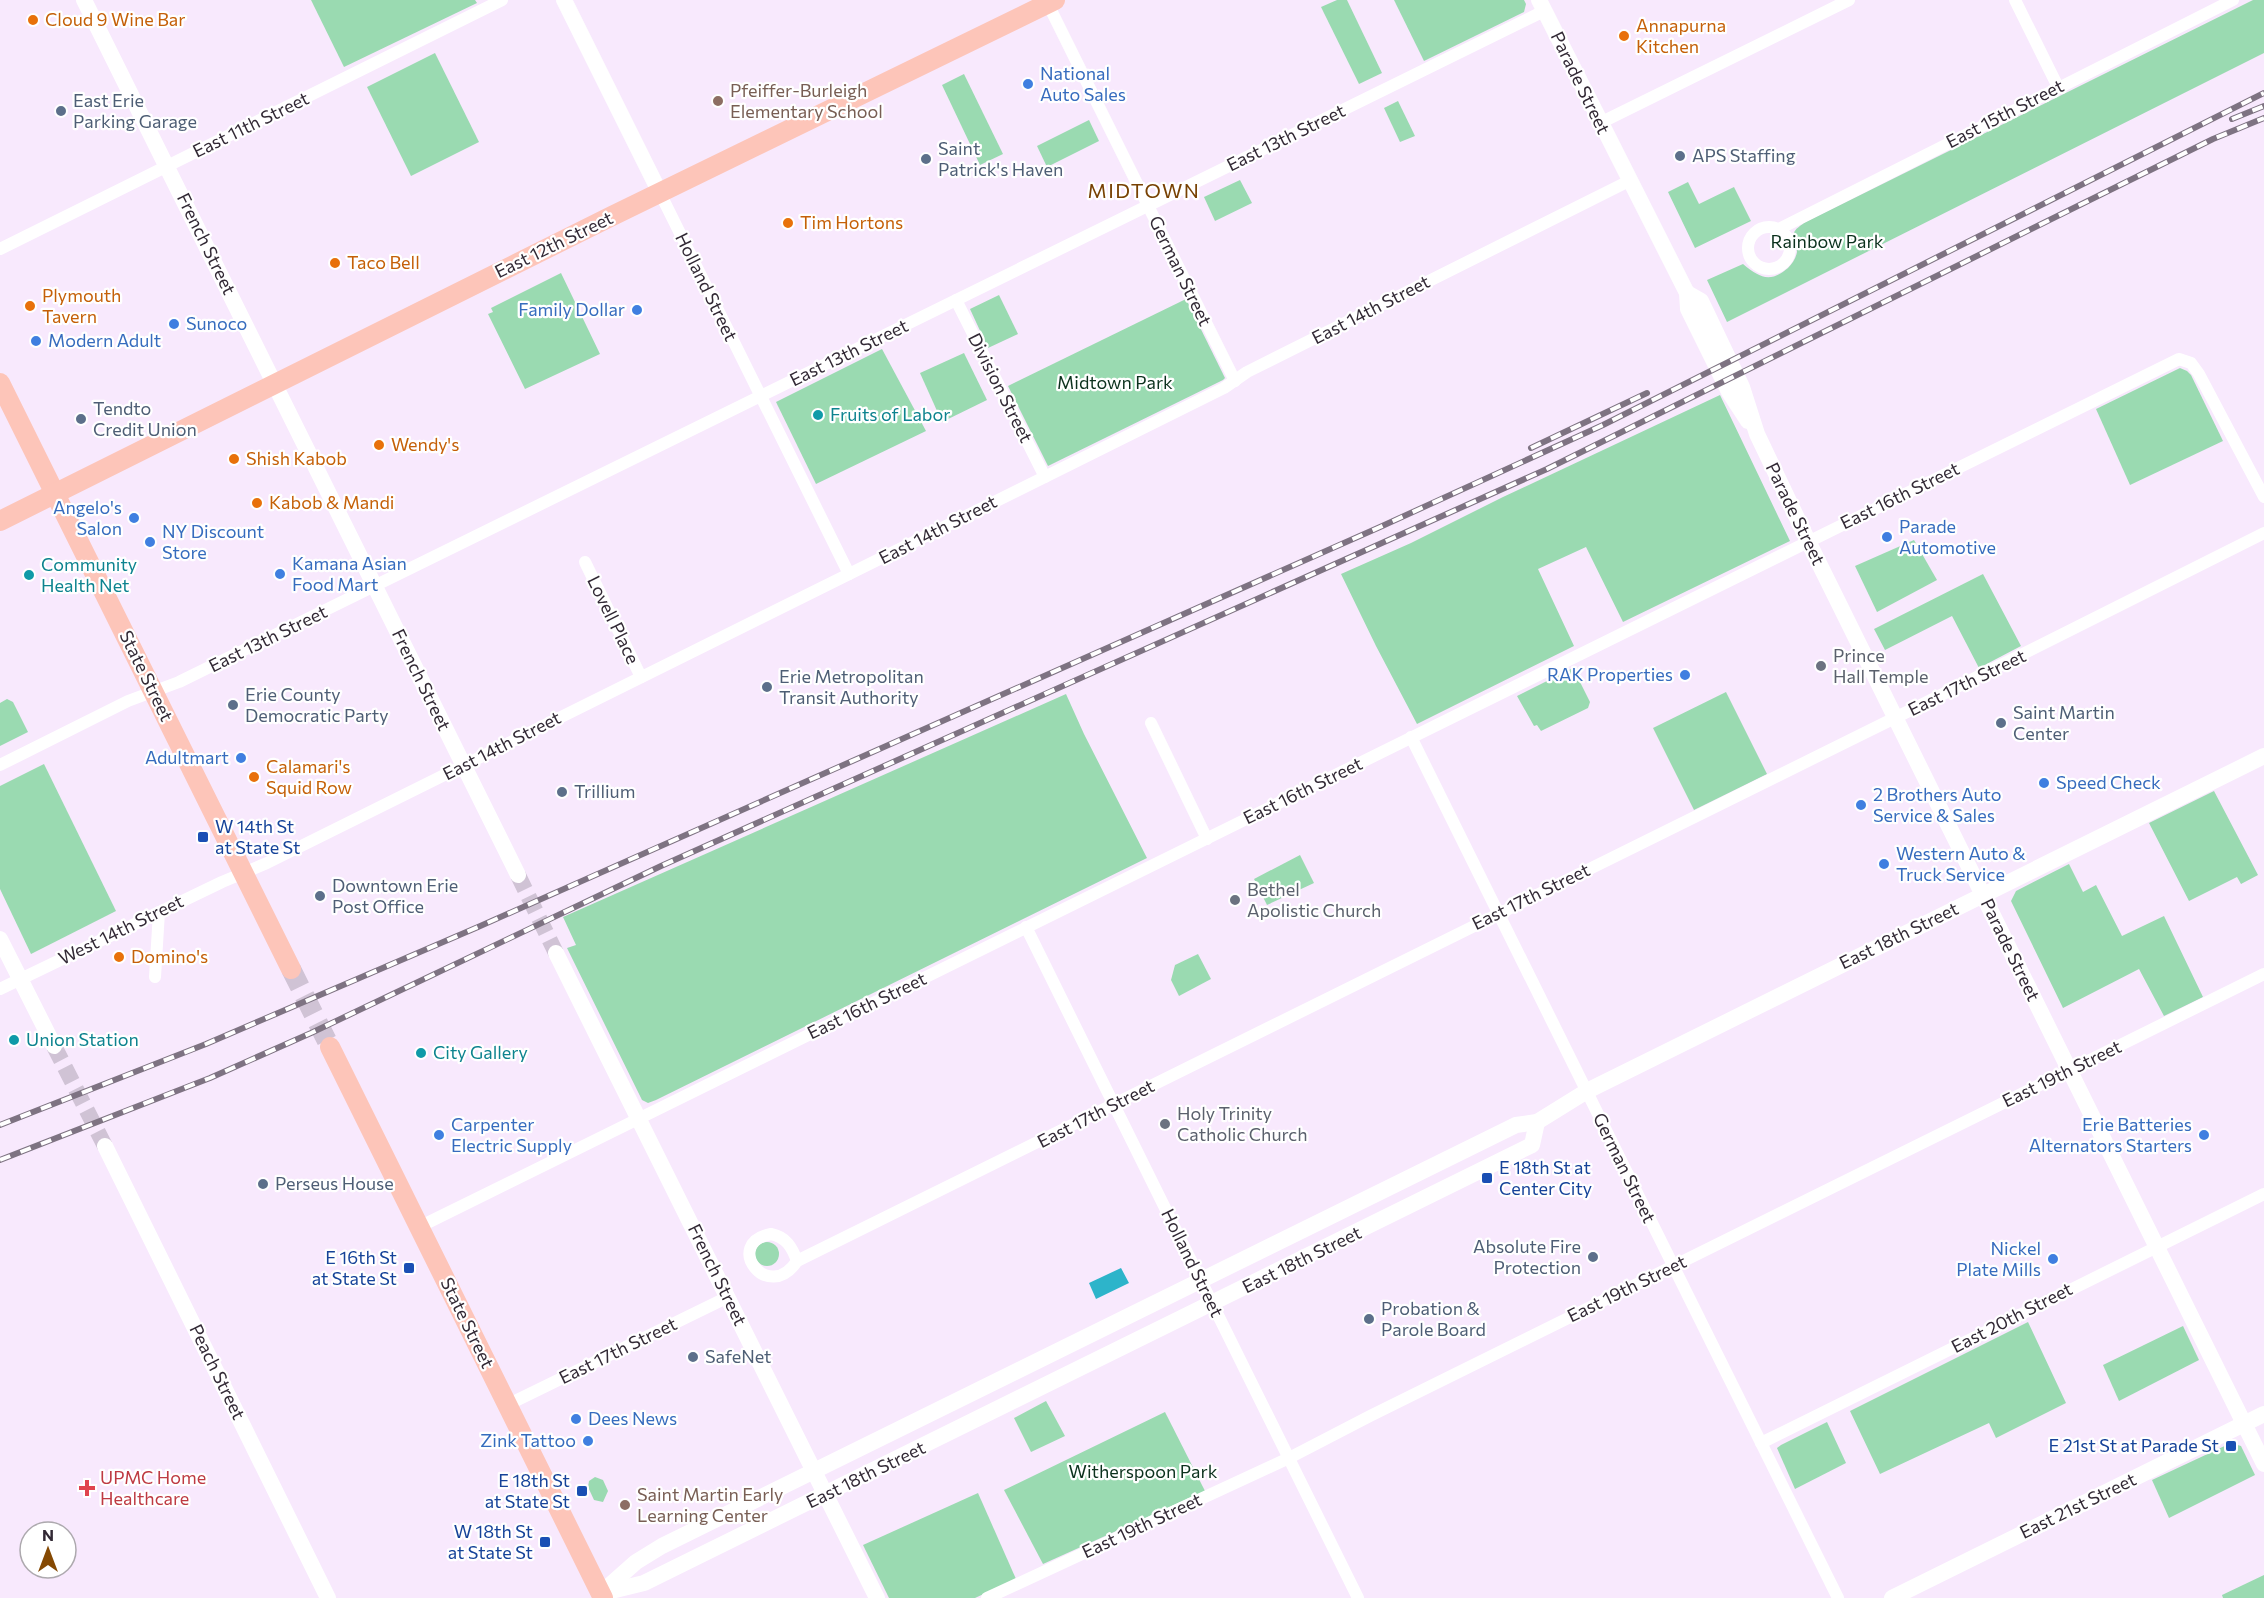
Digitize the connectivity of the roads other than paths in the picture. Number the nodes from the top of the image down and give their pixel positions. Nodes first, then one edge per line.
1 (84, 0) edge
2 (502, 0) edge
3 (564, 0) edge
4 (1850, 0) edge
5 (2015, 0) edge
6 (2233, 0) edge
7 (1049, 1) edge
8 (1542, 6) edge
9 (2058, 87) junction
10 (1600, 123) junction
11 (168, 166) junction
12 (1629, 181) junction
13 (660, 193) junction
14 (1148, 206) junction
15 (1779, 229) dead end
16 (0, 249) edge
17 (956, 300) junction
18 (1234, 381) junction
19 (0, 382) edge
20 (275, 384) junction
21 (760, 397) junction
22 (1045, 477) junction
23 (55, 494) junction
24 (2264, 497) edge
25 (0, 521) edge
26 (2264, 533) edge
27 (1808, 541) junction
28 (585, 562) dead end
29 (849, 574) junction
30 (375, 586) junction
31 (641, 677) junction
32 (153, 692) junction
33 (1896, 718) junction
34 (1151, 723) dead end
35 (1411, 737) junction
36 (2264, 756) edge
37 (0, 765) edge
38 (463, 765) junction
39 (1207, 838) junction
40 (243, 873) junction
41 (518, 876) tunnel mouth
42 (1983, 895) junction
43 (159, 912) junction
44 (1498, 913) junction
45 (1026, 927) junction
46 (0, 939) edge
47 (556, 953) tunnel mouth
48 (291, 969) tunnel mouth
49 (2264, 974) edge
50 (155, 977) dead end
51 (20, 979) junction
52 (0, 989) edge
53 (54, 1046) tunnel mouth
54 (330, 1047) tunnel mouth
55 (2069, 1070) junction
56 (1587, 1091) junction
57 (1114, 1105) junction
58 (639, 1119) junction
59 (1537, 1122) junction
60 (105, 1146) tunnel mouth
61 (2264, 1194) edge
62 (419, 1227) junction
63 (2156, 1246) junction
64 (797, 1261) dead end
65 (1673, 1266) junction
66 (1200, 1280) junction
67 (728, 1297) junction
68 (1212, 1304) junction
69 (507, 1405) junction
70 (2264, 1414) edge
71 (2244, 1423) junction
72 (1761, 1443) junction
73 (1289, 1458) junction
74 (2264, 1464) edge
75 (813, 1470) junction
76 (826, 1495) junction
77 (598, 1596) edge
78 (328, 1598) edge
79 (877, 1598) edge
80 (987, 1598) edge
81 (1358, 1598) edge
82 (1838, 1598) edge
83 (1892, 1598) edge

1 - 11 main road, French Street
2 - 11 street, East 11th Street
3 - 13 main road, Holland Street
4 - 10 street
5 - 9 street
6 - 9 street, East 15th Street
7 - 13 main road, East 12th Street
7 - 14 street, German Street
8 - 10 main road, Parade Street
8 - 14 street, East 13th Street
9 - 15 street, East 15th Street
10 - 12 main road, Parade Street
11 - 16 street, East 11th Street
11 - 20 main road, French Street
12 - 18 street, East 14th Street
12 - 27 main road, Parade Street
13 - 20 main road, East 12th Street
13 - 21 street, Holland Street
14 - 17 street, East 13th Street
14 - 18 street, German Street
17 - 21 street, East 13th Street
17 - 22 street, Division Street
18 - 22 street, East 14th Street
19 - 23 main road, State Street
20 - 23 main road, East 12th Street
20 - 30 main road, French Street
21 - 29 street, Holland Street
21 - 30 street, East 13th Street
22 - 29 street, East 14th Street
23 - 25 main road, East 12th Street
23 - 32 main road, State Street
24 - 27 street, East 16th Street
26 - 33 street, East 17th Street
27 - 33 main road, Parade Street
27 - 35 street, East 16th Street
28 - 31 street, Lovell Place
29 - 31 street, East 14th Street
30 - 32 street, East 13th Street
30 - 38 main road, French Street
31 - 38 street, East 14th Street
32 - 37 street, East 13th Street
32 - 40 main road, State Street
33 - 42 main road, Parade Street
33 - 44 street, East 17th Street
34 - 39 street
35 - 39 street, East 16th Street
35 - 44 street, German Street
36 - 42 main road, East 18th Street
38 - 40 street, East 14th Street
38 - 41 main road, French Street
39 - 45 street, East 16th Street
40 - 43 street, West 14th Street
40 - 48 main road, State Street
42 - 55 main road, Parade Street
42 - 56 main road, East 18th Street
43 - 50 street
43 - 51 street, West 14th Street
44 - 56 street, German Street
44 - 57 street, East 17th Street
45 - 57 street, Holland Street
45 - 58 street, East 16th Street
46 - 51 main road
47 - 58 main road, French Street
49 - 55 street, East 19th Street
51 - 52 street, West 14th Street
51 - 53 main road
54 - 62 main road, State Street
55 - 63 main road, Parade Street
55 - 65 street, East 19th Street
56 - 59 main road, East 18th Street
56 - 65 street, German Street
57 - 64 street, East 17th Street
57 - 66 street, Holland Street
58 - 62 street, East 16th Street
58 - 67 main road, French Street
59 - 66 main road, East 18th Street
59 - 68 main road, East 18th Street
60 - 78 main road, Peach Street
61 - 63 street, East 20th Street
62 - 69 main road, State Street
63 - 71 main road, Parade Street
63 - 72 street, East 20th Street
65 - 72 street, German Street
65 - 73 street, East 19th Street
66 - 68 street, Holland Street
66 - 75 main road, East 18th Street
67 - 69 street, East 17th Street
67 - 75 main road, French Street
68 - 73 street, Holland Street
68 - 76 main road, East 18th Street
69 - 77 main road, State Street
70 - 71 main road, East 21st Street
71 - 74 main road, Parade Street
71 - 83 main road, East 21st Street
72 - 82 street, German Street
73 - 80 street, East 19th Street
73 - 81 street, Holland Street
75 - 76 main road, French Street
75 - 77 main road, East 18th Street
76 - 77 main road, East 18th Street
76 - 79 main road, French Street

